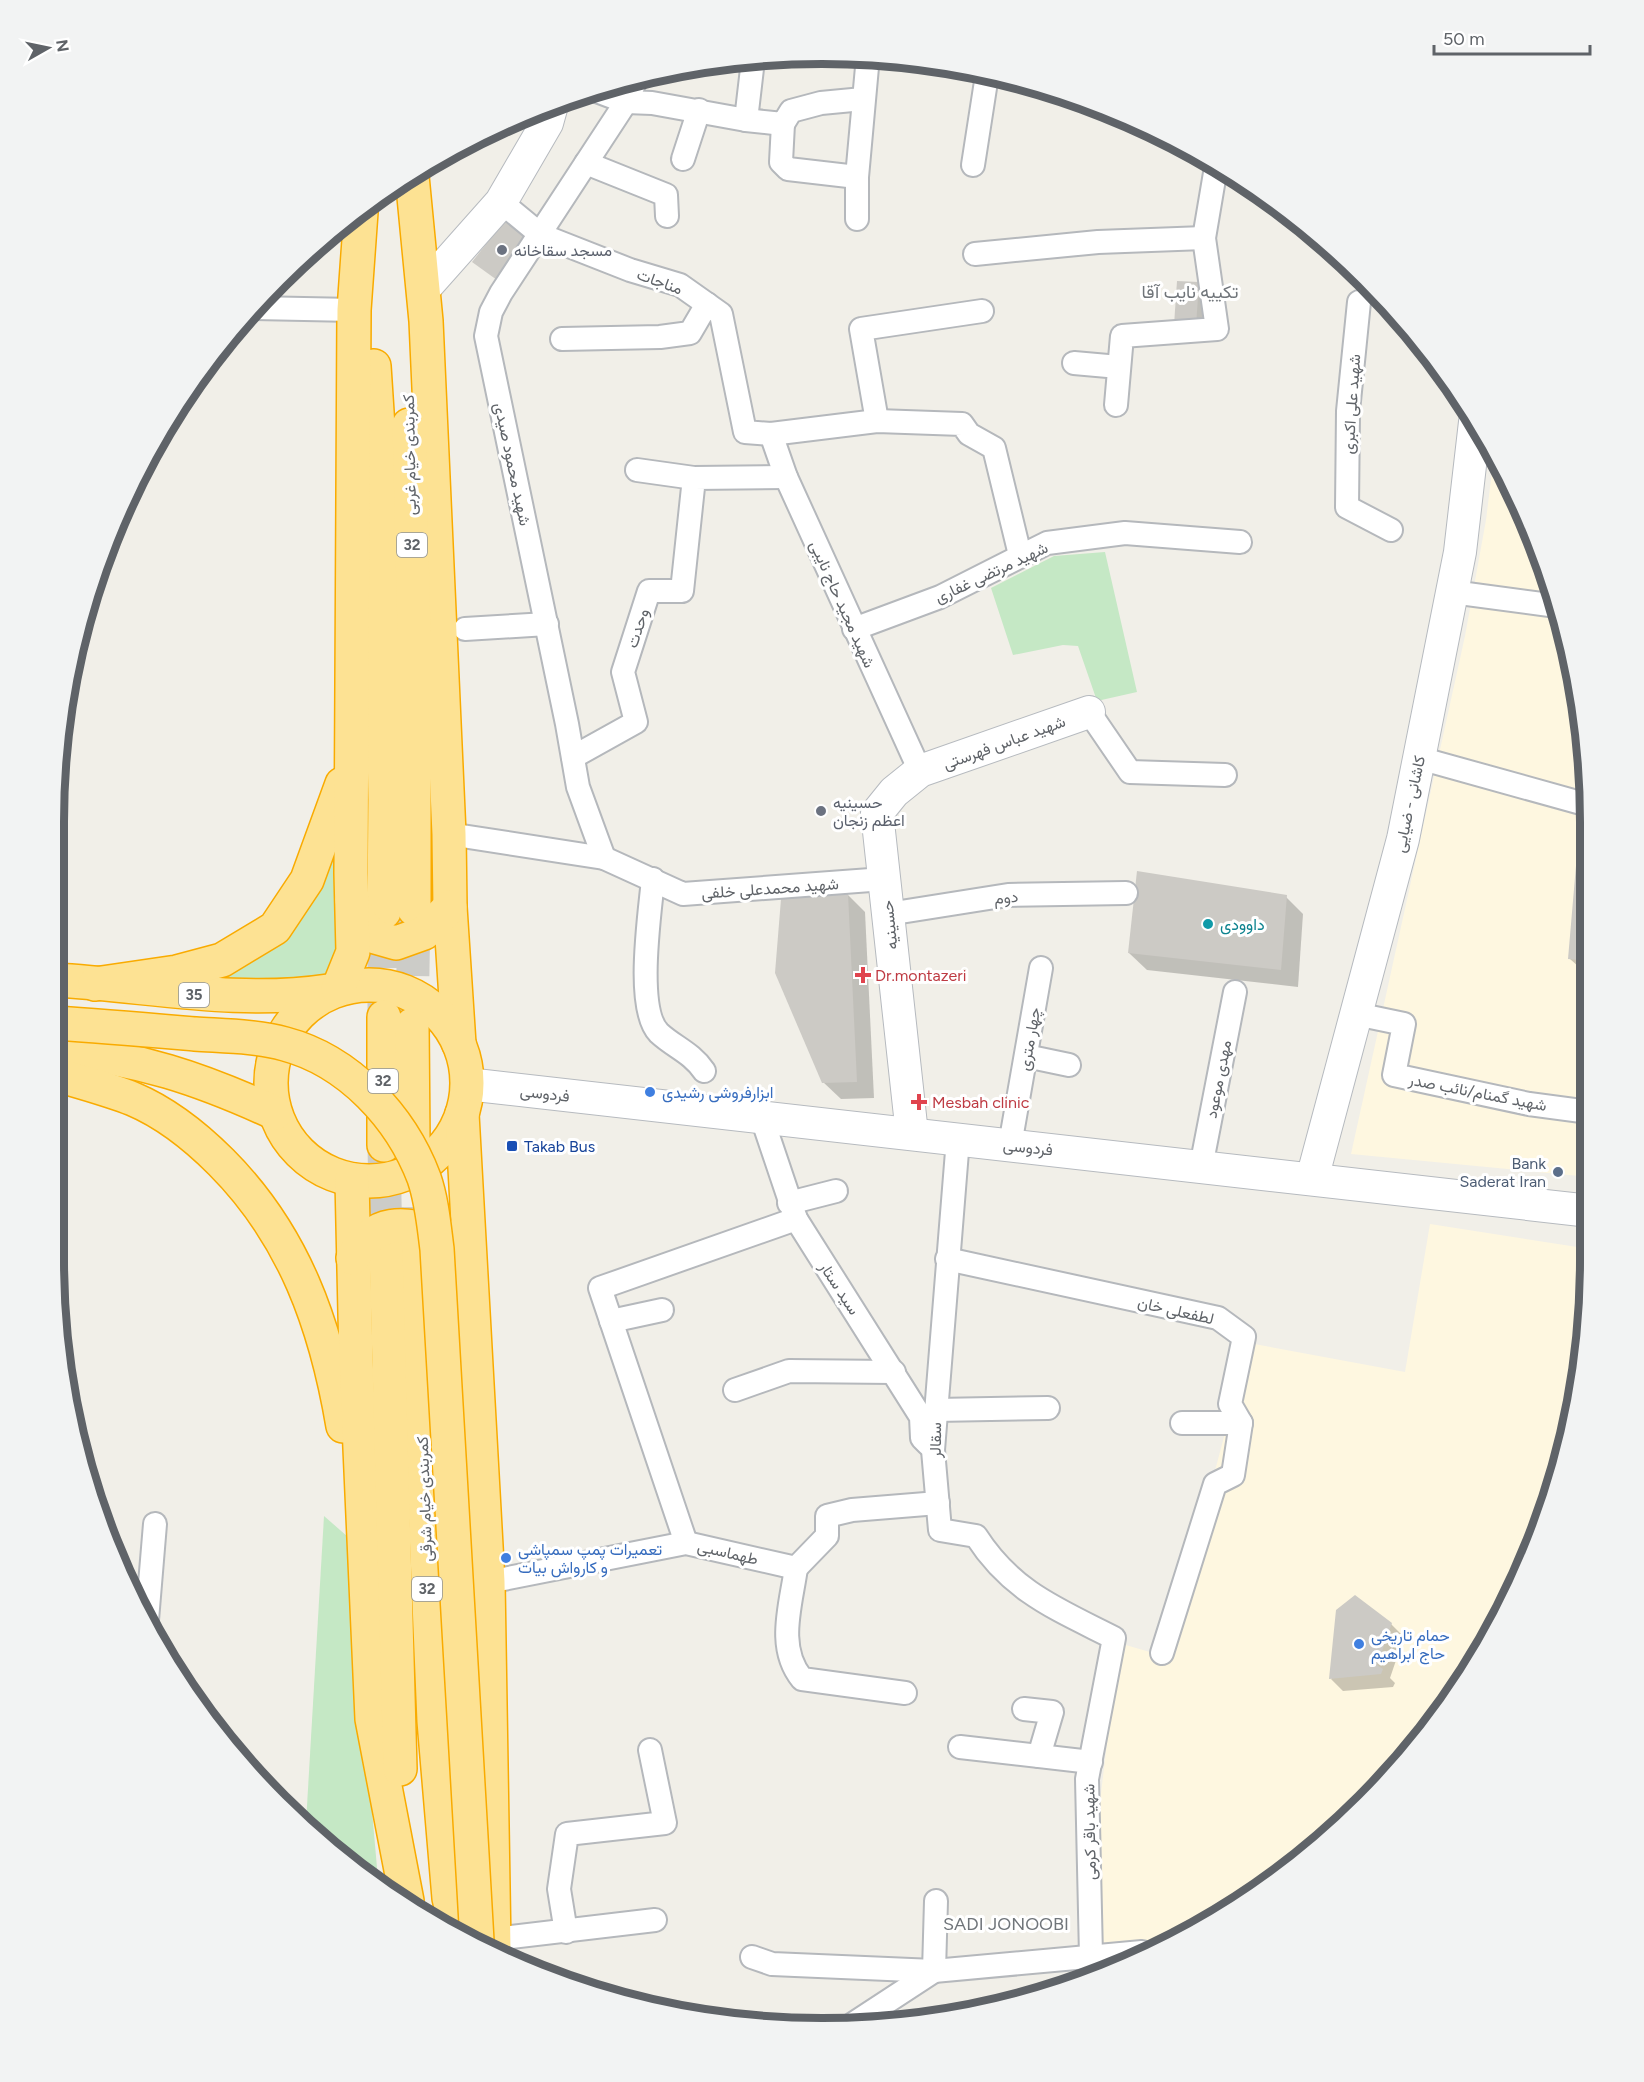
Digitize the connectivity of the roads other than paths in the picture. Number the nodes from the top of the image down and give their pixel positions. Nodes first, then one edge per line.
1 (867, 66) edge
2 (752, 68) edge
3 (986, 83) edge
4 (632, 89) edge
5 (609, 96) edge
6 (863, 99) junction
7 (626, 102) junction
8 (699, 110) junction
9 (549, 116) edge
10 (746, 120) junction
11 (783, 123) junction
12 (683, 159) dead end
13 (586, 163) junction
14 (973, 165) dead end
15 (1215, 175) edge
16 (858, 177) junction
17 (413, 185) edge
18 (404, 190) edge
19 (501, 202) junction
20 (667, 216) dead end
21 (857, 219) dead end
22 (361, 224) edge
23 (541, 235) junction
24 (1204, 238) junction
25 (975, 254) dead end
26 (423, 290) junction
27 (1359, 302) dead end
28 (707, 304) junction
29 (266, 308) edge
30 (354, 310) junction
31 (982, 311) dead end
32 (562, 339) dead end
33 (1074, 363) dead end
34 (1119, 366) junction
35 (1116, 405) dead end
36 (877, 421) junction
37 (771, 434) junction
38 (1473, 436) edge
39 (637, 470) dead end
40 (786, 477) junction
41 (694, 478) junction
42 (1391, 530) dead end
43 (1240, 542) dead end
44 (1020, 555) junction
45 (1452, 592) junction
46 (1547, 605) edge
47 (547, 624) junction
48 (465, 628) dead end
49 (854, 629) junction
50 (1089, 712) joint
51 (353, 750) junction
52 (573, 757) junction
53 (1419, 758) junction
54 (920, 771) junction
55 (1225, 775) dead end
56 (1579, 803) edge
57 (449, 834) junction
58 (604, 858) junction
59 (653, 879) junction
60 (884, 879) junction
61 (1126, 893) dead end
62 (351, 895) junction
63 (450, 907) junction
64 (888, 914) junction
65 (1041, 968) dead end
66 (64, 981) edge
67 (95, 984) junction
68 (335, 990) junction
69 (1235, 992) dead end
70 (1356, 1014) junction
71 (398, 1021) tunnel mouth
72 (64, 1024) edge
73 (459, 1044) junction
74 (64, 1052) edge
75 (1026, 1056) junction
76 (1069, 1065) dead end
77 (704, 1071) dead end
78 (64, 1077) edge
79 (465, 1099) junction
80 (1580, 1111) edge
81 (275, 1113) junction
82 (762, 1118) junction
83 (912, 1134) junction
84 (958, 1139) junction
85 (398, 1144) tunnel mouth
86 (1010, 1145) junction
87 (1201, 1167) junction
88 (1312, 1179) junction
89 (352, 1180) junction
90 (836, 1191) dead end
91 (1580, 1210) edge
92 (792, 1211) junction
93 (353, 1258) junction
94 (947, 1259) junction
95 (470, 1274) junction
96 (662, 1310) dead end
97 (611, 1321) junction
98 (894, 1372) junction
99 (735, 1389) dead end
100 (1048, 1408) dead end
101 (936, 1410) junction
102 (1182, 1423) dead end
103 (1241, 1423) junction
104 (933, 1450) junction
105 (938, 1503) junction
106 (155, 1524) dead end
107 (687, 1543) junction
108 (364, 1552) junction
109 (796, 1568) junction
110 (488, 1582) junction
111 (148, 1605) edge
112 (1114, 1638) joint
113 (1162, 1653) dead end
114 (905, 1693) dead end
115 (1024, 1709) dead end
116 (960, 1747) dead end
117 (650, 1750) dead end
118 (1039, 1756) junction
119 (1091, 1762) junction
120 (405, 1893) edge
121 (412, 1897) edge
122 (936, 1901) dead end
123 (654, 1920) dead end
124 (454, 1922) edge
125 (566, 1932) junction
126 (488, 1939) edge
127 (488, 1939) edge
128 (494, 1942) edge
129 (1127, 1953) edge
130 (1091, 1956) junction
131 (752, 1957) dead end
132 (934, 1971) junction
133 (865, 2016) edge

1 - 6 street
2 - 10 street
3 - 14 street
4 - 7 street, شهید محمود صیدی
5 - 7 street
6 - 11 street
6 - 16 street
7 - 8 street
7 - 13 street, شهید محمود صیدی
8 - 10 street
8 - 12 street
9 - 19 street
10 - 11 street
11 - 16 street
13 - 20 street
13 - 23 street, شهید محمود صیدی
15 - 24 street
16 - 21 street
17 - 26 highway
18 - 22 highway, کمربندی خیام غربی / 32
19 - 23 street, مناجات
19 - 26 street
22 - 30 highway
23 - 28 street, مناجات
23 - 47 street, شهید محمود صیدی
24 - 25 street
24 - 34 street
26 - 57 highway
27 - 42 street, شهید علی اکبری
28 - 32 street
28 - 37 street, مناجات
29 - 30 street
30 - 51 highway
31 - 36 street
33 - 34 street
34 - 35 street
36 - 37 street
36 - 44 street
37 - 40 street, شهید مجید حاج نایبی
38 - 45 street, کاشانی - ضیایی
39 - 41 street
40 - 41 street
40 - 49 street, شهید مجید حاج نایبی
41 - 52 street, وحدت
43 - 44 street, شهید مرتضی غفاری
44 - 49 street, شهید مرتضی غفاری
45 - 46 street
45 - 53 street, کاشانی - ضیایی
47 - 48 street
47 - 52 street, شهید محمود صیدی
49 - 54 street, شهید مجید حاج نایبی
50 - 54 street, شهید عباس فهرستی
50 - 55 street
51 - 62 highway
51 - 67 highway
52 - 58 street, شهید محمود صیدی
53 - 56 street
53 - 70 street, کاشانی - ضیایی
54 - 60 street, حسینیه
57 - 58 street, شهید محمدعلی خلفی
57 - 63 highway
58 - 59 street, شهید محمدعلی خلفی
59 - 60 street, شهید محمدعلی خلفی
59 - 77 street
60 - 64 street, حسینیه
61 - 64 street, دوم
62 - 63 highway
62 - 68 highway
63 - 73 highway
64 - 83 street, حسینیه
65 - 75 street, چهار متری
66 - 67 highway, 35
67 - 68 highway, 35
68 - 73 highway
68 - 81 highway
69 - 87 street, مهدی موعود
70 - 80 street, شهید گمنام/نائب صدر
70 - 88 street, کاشانی - ضیایی
71 - 85 highway, 32
72 - 126 highway, bridge
73 - 79 highway
74 - 81 highway
75 - 76 street
75 - 86 street, چهار متری
78 - 108 highway
79 - 82 street, فردوسی
79 - 89 highway
79 - 95 highway
81 - 89 highway
82 - 83 street, فردوسی
82 - 92 street, سید ستار
83 - 84 street, فردوسی
84 - 86 street, فردوسی
84 - 94 street, سقالر
86 - 87 street, فردوسی
87 - 88 street, فردوسی
88 - 91 street, فردوسی
89 - 93 highway
90 - 92 street
92 - 97 street
92 - 98 street, سید ستار
93 - 95 highway
93 - 108 highway
94 - 101 street, سقالر
94 - 103 street, لطفعلی خان
95 - 110 highway
96 - 97 street
97 - 107 street
98 - 99 street
98 - 104 street, سید ستار
100 - 101 street
101 - 104 street, سقالر
102 - 103 street
103 - 113 street, لطفعلی خان
104 - 105 street, سقالر
105 - 109 street
105 - 112 street, سقالر
106 - 111 street
107 - 109 street, طهماسبی
107 - 110 street, طهماسبی
108 - 120 highway
109 - 114 street
110 - 127 highway
112 - 119 street, شهید باقر کرمی
115 - 118 street
116 - 118 street
117 - 125 street
118 - 119 street
119 - 130 street, شهید باقر کرمی
121 - 124 highway, کمربندی خیام شرقی / 32
122 - 132 street
123 - 125 street
125 - 128 street
129 - 130 street
130 - 132 street
131 - 132 street
132 - 133 street

